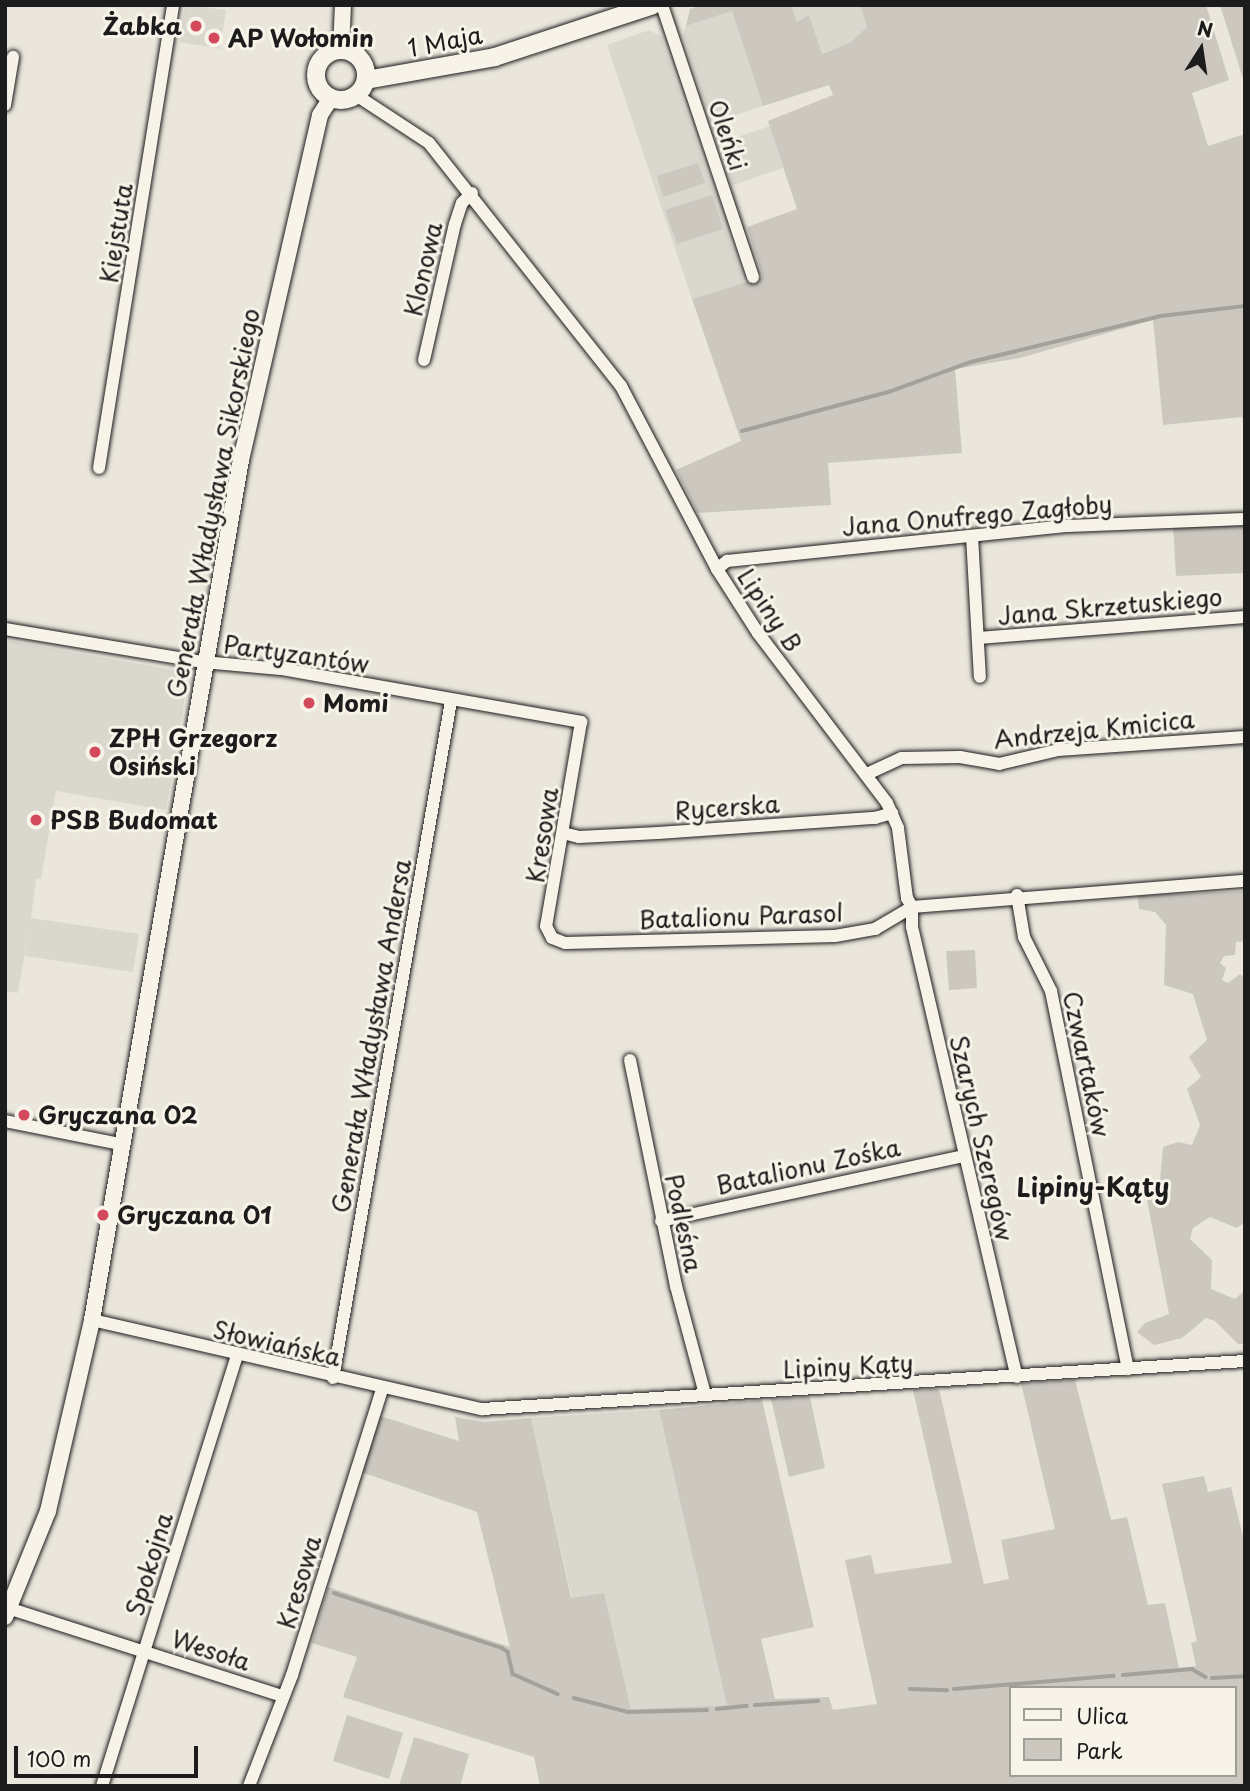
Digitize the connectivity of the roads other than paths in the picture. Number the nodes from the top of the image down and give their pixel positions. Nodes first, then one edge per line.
1 (173, 5) edge
2 (343, 5) edge
3 (653, 5) edge
4 (662, 5) edge
5 (341, 50) junction
6 (13, 57) dead end
7 (361, 88) junction
8 (331, 98) junction
9 (5, 105) edge
10 (472, 192) junction
11 (753, 277) dead end
12 (424, 360) dead end
13 (99, 468) dead end
14 (1245, 519) edge
15 (972, 536) junction
16 (717, 569) junction
17 (1245, 617) edge
18 (5, 629) edge
19 (978, 638) junction
20 (203, 662) junction
21 (979, 677) dead end
22 (451, 701) junction
23 (581, 722) joint
24 (1245, 737) edge
25 (867, 774) junction
26 (892, 813) junction
27 (563, 833) junction
28 (1245, 881) edge
29 (1017, 895) junction
30 (912, 907) junction
31 (565, 943) joint
32 (630, 1060) dead end
33 (5, 1121) edge
34 (120, 1144) junction
35 (964, 1156) junction
36 (662, 1221) junction
37 (92, 1320) junction
38 (237, 1355) junction
39 (1245, 1361) edge
40 (1128, 1369) junction
41 (1017, 1377) junction
42 (333, 1378) junction
43 (382, 1389) junction
44 (705, 1394) junction
45 (453, 1405) joint
46 (7, 1611) edge
47 (144, 1651) junction
48 (283, 1696) junction
49 (102, 1786) edge
50 (249, 1786) edge

1 - 13 street, Kiejstuta
2 - 5 street
3 - 7 main road, 1 Maja
4 - 11 street, Oleńki
5 - 7 main road
5 - 8 main road
6 - 9 street
7 - 8 main road
7 - 10 street, Lipiny B
8 - 20 street, Generała Władysława Sikorskiego
10 - 12 street, Klonowa
10 - 16 street, Lipiny B
14 - 15 street, Jana Onufrego Zagłoby
15 - 16 street, Jana Onufrego Zagłoby
15 - 19 street
16 - 25 street, Lipiny B
17 - 19 street, Jana Skrzetuskiego
18 - 20 street, Partyzantów
19 - 21 street
20 - 22 street, Partyzantów
20 - 34 street, Generała Władysława Sikorskiego
22 - 23 street, Partyzantów
22 - 42 street, Generała Władysława Andersa
23 - 27 street, Kresowa
24 - 25 street, Andrzeja Kmicica
25 - 26 street, Lipiny B
26 - 27 street, Rycerska
26 - 30 street, Lipiny B
27 - 31 street, Kresowa
28 - 29 street
29 - 30 street
29 - 40 street, Czwartaków
30 - 31 street, Batalionu Parasol
30 - 35 street, Szarych Szeregów
32 - 36 street, Podleśna
33 - 34 street
34 - 37 street, Generała Władysława Sikorskiego
35 - 36 street, Batalionu Zośka
35 - 41 street, Szarych Szeregów
36 - 44 street, Podleśna
37 - 38 street, Słowiańska
37 - 46 street, Generała Władysława Sikorskiego
38 - 42 street, Słowiańska
38 - 47 street, Spokojna
39 - 40 street, Lipiny Kąty
40 - 41 street, Lipiny Kąty
41 - 44 street, Lipiny Kąty
42 - 43 street, Słowiańska
43 - 45 street, Słowiańska
43 - 48 street, Kresowa
44 - 45 street, Lipiny Kąty
46 - 47 street, Wesoła
47 - 48 street, Wesoła
47 - 49 street, Spokojna
48 - 50 street, Kresowa

